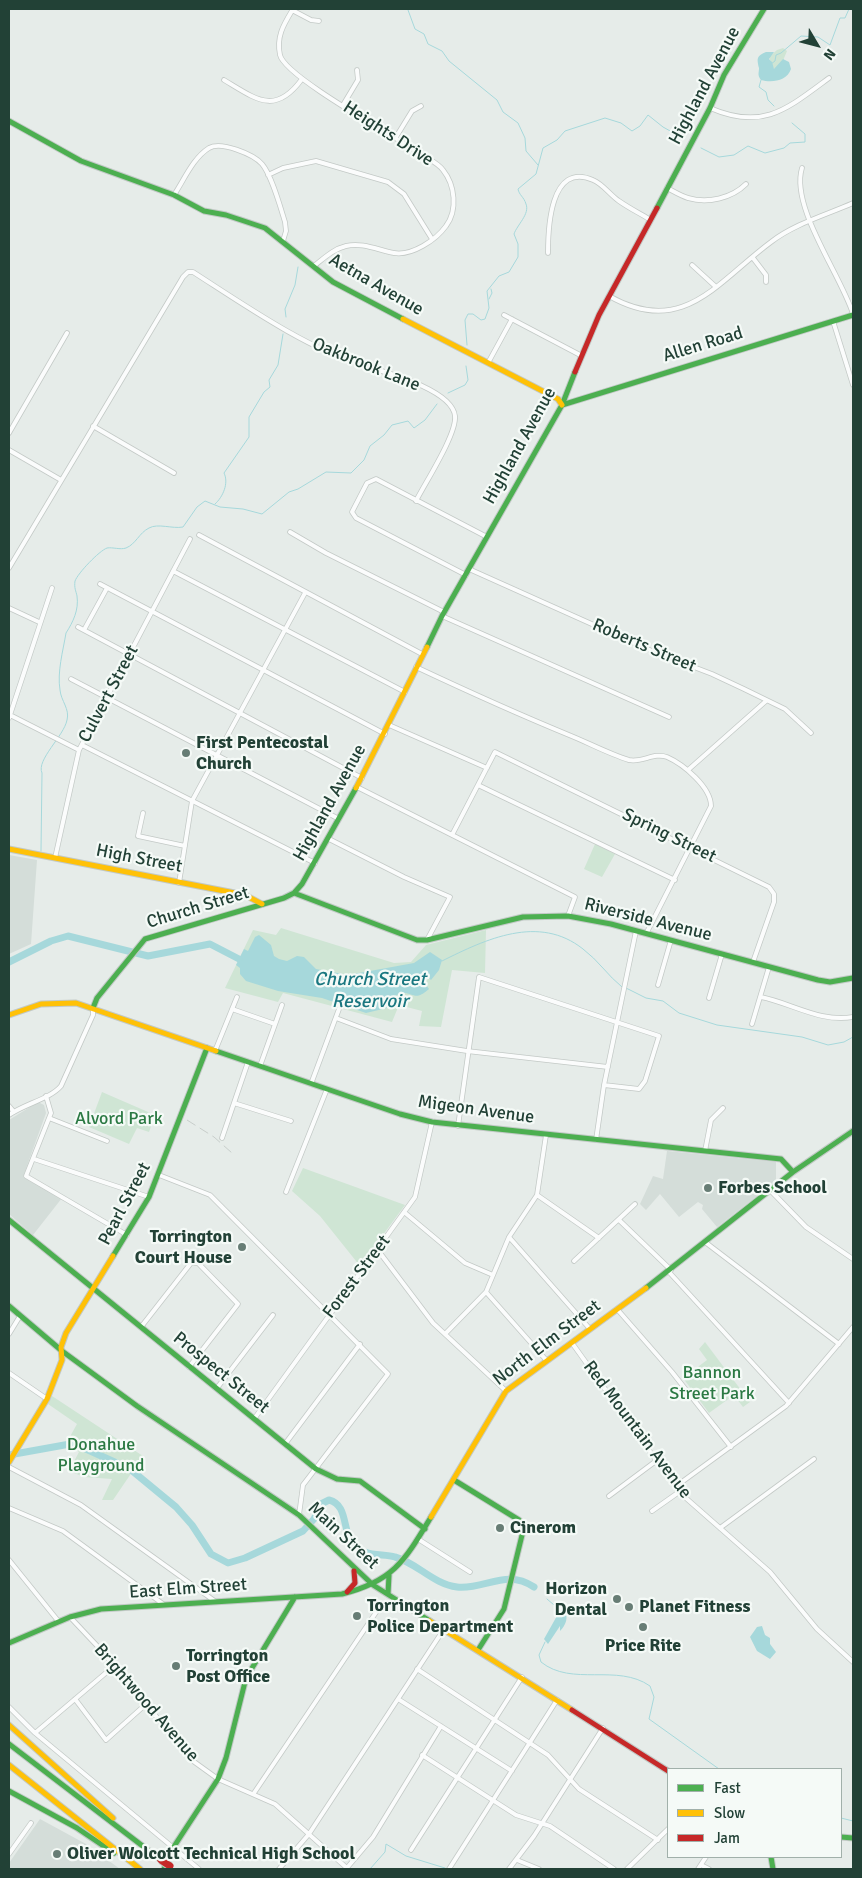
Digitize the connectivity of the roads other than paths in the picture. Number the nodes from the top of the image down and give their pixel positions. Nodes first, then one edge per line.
1 (764, 9) edge
2 (292, 10) edge
3 (319, 22) dead end
4 (358, 70) dead end
5 (828, 78) dead end
6 (302, 79) junction
7 (224, 80) dead end
8 (343, 105) junction
9 (421, 106) dead end
10 (710, 108) junction
11 (9, 122) edge
12 (396, 137) junction
13 (802, 168) dead end
14 (268, 175) junction
15 (746, 184) dead end
16 (667, 188) junction
17 (174, 195) junction
18 (853, 203) edge
19 (649, 219) junction
20 (811, 222) junction
21 (432, 239) junction
22 (283, 240) junction
23 (548, 253) dead end
24 (753, 258) junction
25 (692, 265) dead end
26 (314, 266) junction
27 (766, 282) dead end
28 (716, 287) junction
29 (609, 296) junction
30 (853, 314) edge
31 (504, 315) dead end
32 (512, 319) junction
33 (833, 321) junction
34 (68, 333) dead end
35 (582, 356) junction
36 (488, 363) junction
37 (853, 385) edge
38 (562, 405) junction
39 (93, 426) junction
40 (9, 432) edge
41 (9, 450) edge
42 (174, 473) dead end
43 (61, 480) junction
44 (416, 501) junction
45 (290, 532) dead end
46 (199, 534) dead end
47 (487, 537) junction
48 (190, 539) dead end
49 (9, 568) edge
50 (173, 571) junction
51 (468, 572) junction
52 (100, 584) dead end
53 (52, 588) dead end
54 (107, 588) junction
55 (304, 593) junction
56 (9, 608) edge
57 (152, 612) junction
58 (443, 614) junction
59 (39, 622) junction
60 (78, 627) dead end
61 (84, 630) junction
62 (284, 631) junction
63 (422, 654) junction
64 (130, 655) junction
65 (416, 667) junction
66 (263, 670) junction
67 (71, 679) dead end
68 (405, 692) junction
69 (108, 698) junction
70 (766, 701) junction
71 (240, 712) junction
72 (9, 717) edge
73 (669, 717) dead end
74 (389, 725) junction
75 (811, 733) dead end
76 (385, 734) junction
77 (82, 745) junction
78 (79, 750) junction
79 (216, 754) junction
80 (487, 768) junction
81 (688, 770) junction
82 (362, 778) junction
83 (478, 785) junction
84 (358, 786) junction
85 (192, 801) junction
86 (143, 813) dead end
87 (340, 819) junction
88 (452, 835) junction
89 (329, 839) junction
90 (185, 846) junction
91 (690, 846) junction
92 (9, 849) edge
93 (55, 858) junction
94 (315, 863) junction
95 (674, 880) junction
96 (179, 883) junction
97 (294, 893) junction
98 (262, 904) junction
99 (568, 916) junction
100 (636, 931) junction
101 (646, 934) junction
102 (427, 940) junction
103 (670, 940) junction
104 (722, 954) junction
105 (753, 962) junction
106 (769, 967) junction
107 (853, 978) edge
108 (658, 985) dead end
109 (237, 997) dead end
110 (761, 997) junction
111 (709, 998) dead end
112 (282, 1004) dead end
113 (93, 1008) junction
114 (232, 1009) junction
115 (339, 1010) dead end
116 (9, 1015) edge
117 (853, 1017) edge
118 (336, 1018) junction
119 (617, 1022) junction
120 (275, 1024) junction
121 (752, 1024) dead end
122 (207, 1048) junction
123 (215, 1051) junction
124 (467, 1051) junction
125 (248, 1062) junction
126 (260, 1066) junction
127 (608, 1067) junction
128 (311, 1084) junction
129 (604, 1086) junction
130 (328, 1090) junction
131 (46, 1096) junction
132 (234, 1102) junction
133 (9, 1106) edge
134 (723, 1108) dead end
135 (14, 1112) junction
136 (9, 1115) edge
137 (49, 1118) junction
138 (291, 1121) dead end
139 (432, 1122) junction
140 (458, 1126) junction
141 (853, 1131) edge
142 (546, 1135) junction
143 (222, 1138) dead end
144 (107, 1140) dead end
145 (596, 1140) junction
146 (705, 1151) junction
147 (34, 1159) junction
148 (794, 1172) junction
149 (159, 1175) junction
150 (771, 1191) junction
151 (286, 1192) dead end
152 (537, 1195) junction
153 (150, 1197) junction
154 (635, 1204) dead end
155 (404, 1212) junction
156 (9, 1220) edge
157 (619, 1220) junction
158 (127, 1235) junction
159 (509, 1237) junction
160 (599, 1238) junction
161 (705, 1242) junction
162 (377, 1249) junction
163 (853, 1259) edge
164 (574, 1261) dead end
165 (670, 1271) junction
166 (493, 1275) junction
167 (94, 1289) junction
168 (486, 1292) junction
169 (9, 1306) edge
170 (617, 1309) junction
171 (329, 1314) junction
172 (273, 1315) dead end
173 (20, 1316) junction
174 (140, 1327) junction
175 (853, 1327) edge
176 (590, 1329) junction
177 (9, 1334) edge
178 (445, 1334) junction
179 (572, 1343) junction
180 (360, 1344) junction
181 (839, 1344) junction
182 (62, 1351) junction
183 (547, 1361) junction
184 (189, 1367) junction
185 (10, 1374) edge
186 (9, 1381) edge
187 (217, 1388) junction
188 (506, 1390) junction
189 (47, 1399) junction
190 (788, 1403) junction
191 (254, 1419) junction
192 (285, 1444) junction
193 (731, 1447) junction
194 (814, 1459) dead end
195 (9, 1461) edge
196 (656, 1461) junction
197 (9, 1467) edge
198 (316, 1469) junction
199 (454, 1480) junction
200 (675, 1487) junction
201 (679, 1492) junction
202 (609, 1496) dead end
203 (9, 1508) edge
204 (652, 1512) dead end
205 (300, 1515) junction
206 (720, 1528) junction
207 (425, 1529) junction
208 (418, 1539) junction
209 (9, 1560) edge
210 (354, 1571) junction
211 (470, 1572) dead end
212 (389, 1575) junction
213 (373, 1585) junction
214 (342, 1594) junction
215 (388, 1594) junction
216 (294, 1597) junction
217 (216, 1602) junction
218 (164, 1605) junction
219 (381, 1605) dead end
220 (70, 1617) junction
221 (59, 1622) junction
222 (444, 1628) junction
223 (9, 1643) edge
224 (478, 1650) junction
225 (853, 1662) edge
226 (114, 1666) junction
227 (418, 1669) junction
228 (522, 1678) junction
229 (75, 1699) junction
230 (398, 1699) junction
231 (557, 1700) junction
232 (145, 1705) junction
233 (9, 1707) edge
234 (495, 1719) junction
235 (9, 1725) edge
236 (441, 1726) junction
237 (603, 1728) junction
238 (35, 1733) junction
239 (530, 1742) junction
240 (9, 1744) edge
241 (476, 1749) junction
242 (422, 1755) junction
243 (9, 1765) edge
244 (667, 1770) edge
245 (512, 1771) junction
246 (458, 1777) junction
247 (218, 1779) junction
248 (569, 1780) junction
249 (9, 1791) edge
250 (254, 1794) junction
251 (493, 1800) junction
252 (31, 1823) dead end
253 (541, 1823) junction
254 (667, 1831) edge
255 (309, 1834) junction
256 (658, 1840) junction
257 (141, 1844) junction
258 (173, 1848) junction
259 (411, 1850) dead end
260 (9, 1854) edge
261 (705, 1858) edge
262 (517, 1860) junction
263 (701, 1865) junction
264 (169, 1868) edge
265 (630, 1868) edge
266 (139, 1869) edge
267 (199, 1869) edge
268 (279, 1869) edge
269 (347, 1869) edge
270 (449, 1869) edge
271 (509, 1869) edge
272 (539, 1869) edge
273 (614, 1869) edge
274 (698, 1869) edge
275 (709, 1869) edge

1 - 10 main road, Highland Avenue
2 - 3 street
2 - 6 street, Heights Drive
4 - 8 street
5 - 10 street
6 - 7 street
6 - 8 street, Heights Drive
8 - 12 street, Heights Drive
9 - 12 street
10 - 16 main road, Highland Avenue
11 - 17 main road, Aetna Avenue
12 - 21 street, Heights Drive
13 - 20 street
14 - 17 street
14 - 21 street
14 - 22 street
15 - 16 street
16 - 19 main road, Highland Avenue
17 - 22 main road, Aetna Avenue
18 - 20 street
19 - 23 street
19 - 29 main road, Highland Avenue
20 - 24 street
20 - 30 street
21 - 26 street, Heights Drive
22 - 26 main road, Aetna Avenue
24 - 27 street
24 - 28 street
25 - 28 street
26 - 36 main road, Aetna Avenue
28 - 29 street
29 - 35 main road, Highland Avenue
30 - 33 main road, Allen Road
31 - 32 street
32 - 35 street
32 - 36 street
33 - 37 street
33 - 38 main road, Allen Road
34 - 40 street
35 - 38 main road, Highland Avenue
36 - 38 main road, Aetna Avenue
38 - 47 main road, Highland Avenue
39 - 42 street
39 - 43 street
39 - 44 street, Oakbrook Lane
41 - 43 street
43 - 49 street
44 - 47 street
44 - 51 street, Roberts Street
45 - 58 street
46 - 55 street
47 - 51 main road, Highland Avenue
48 - 50 street, Culvert Street
50 - 57 street, Culvert Street
50 - 62 street
51 - 58 main road, Highland Avenue
51 - 70 street, Roberts Street
52 - 54 street
53 - 59 street
54 - 57 street
54 - 61 street
55 - 62 street
55 - 63 street
56 - 59 street
57 - 64 street, Culvert Street
57 - 66 street
58 - 63 main road, Highland Avenue
58 - 73 street
59 - 72 street
60 - 61 street
61 - 64 street
62 - 66 street
62 - 68 street
63 - 65 main road, Highland Avenue
64 - 69 street, Culvert Street
64 - 71 street
65 - 68 main road, Highland Avenue
65 - 81 street
66 - 71 street
66 - 76 street
67 - 69 street
68 - 74 main road, Highland Avenue
69 - 77 street, Culvert Street
69 - 79 street
70 - 75 street, Roberts Street
70 - 81 street
71 - 79 street
71 - 82 street
72 - 78 street
74 - 76 main road, Highland Avenue
74 - 80 street
76 - 82 main road, Highland Avenue
77 - 78 street, Culvert Street
77 - 85 street
78 - 93 street, Culvert Street
79 - 85 street
79 - 87 street
80 - 83 street
80 - 91 street, Spring Street
81 - 91 street
82 - 84 main road, Highland Avenue
83 - 88 street
83 - 95 street
84 - 87 main road, Highland Avenue
84 - 88 street
85 - 90 street
85 - 94 street
86 - 90 street
87 - 89 main road, Highland Avenue
88 - 99 street
89 - 94 main road, Highland Avenue
89 - 102 street
90 - 96 street
91 - 95 street
91 - 105 street, Spring Street
92 - 93 main road, High Street
93 - 96 main road, High Street
94 - 97 main road, Highland Avenue
95 - 101 street
96 - 98 main road, High Street
97 - 98 main road, Church Street
97 - 102 main road, Riverside Avenue
98 - 113 main road, Church Street
99 - 100 main road, Riverside Avenue
99 - 102 main road, Riverside Avenue
100 - 101 main road, Riverside Avenue
100 - 119 street
101 - 103 main road, Riverside Avenue
103 - 104 main road, Riverside Avenue
103 - 108 street
104 - 105 main road, Riverside Avenue
104 - 111 street
105 - 106 main road, Riverside Avenue
106 - 107 main road, Riverside Avenue
106 - 110 street
109 - 114 street
110 - 117 street
110 - 121 street
112 - 120 street
113 - 116 main road, Migeon Avenue
113 - 122 main road, Migeon Avenue
113 - 131 street, Church Street
114 - 120 street
114 - 123 street
115 - 118 street
118 - 124 street
118 - 128 street
119 - 124 street
119 - 127 street
119 - 129 street
120 - 126 street
122 - 123 main road, Migeon Avenue
122 - 149 main road, Pearl Street
123 - 125 main road, Migeon Avenue
124 - 127 street
124 - 140 street
125 - 126 main road, Migeon Avenue
125 - 132 street
126 - 128 main road, Migeon Avenue
127 - 129 street
128 - 130 main road, Migeon Avenue
129 - 145 street
130 - 139 main road, Migeon Avenue
130 - 151 street
131 - 135 street, Church Street
131 - 137 street
132 - 138 street
132 - 143 street
133 - 135 street
134 - 146 street
135 - 136 street, Church Street
137 - 144 street
137 - 147 street
139 - 140 main road, Migeon Avenue
139 - 155 street, Forest Street
140 - 142 main road, Migeon Avenue
141 - 148 main road
142 - 145 main road, Migeon Avenue
142 - 152 street
145 - 146 main road, Migeon Avenue
146 - 148 main road, Migeon Avenue
147 - 153 street
147 - 158 street
148 - 150 main road, North Elm Street
149 - 153 main road, Pearl Street
149 - 171 street
150 - 161 main road, North Elm Street
150 - 163 street
152 - 159 street
152 - 160 street
153 - 158 main road, Pearl Street
154 - 157 street
155 - 162 street, Forest Street
155 - 166 street
156 - 167 main road, Prospect Street
157 - 160 street
157 - 165 street
158 - 167 main road, Pearl Street
159 - 166 street
159 - 176 street
160 - 164 street
161 - 165 main road, North Elm Street
161 - 181 street
162 - 171 street, Forest Street
162 - 178 street
165 - 170 main road, North Elm Street
165 - 190 street
166 - 168 street
167 - 174 main road, Prospect Street
167 - 182 main road, Pearl Street
168 - 178 street
168 - 183 street
169 - 173 main road, Main Street
170 - 176 main road, North Elm Street
170 - 193 street
171 - 180 street
171 - 191 street, Forest Street
172 - 187 street
173 - 177 street
173 - 182 main road, Main Street
174 - 184 main road, Prospect Street
174 - 184 street
175 - 181 street
176 - 179 main road, North Elm Street
178 - 188 street
179 - 183 main road, North Elm Street
179 - 196 street, Red Mountain Avenue
180 - 192 street
180 - 198 street
181 - 190 street
182 - 189 main road, Pearl Street
182 - 205 main road, Main Street
183 - 188 main road, North Elm Street
184 - 187 main road, Prospect Street
185 - 186 street
185 - 189 street
187 - 191 main road, Prospect Street
188 - 199 main road, North Elm Street
189 - 195 main road, Pearl Street
190 - 193 street
191 - 192 main road, Prospect Street
192 - 198 main road, Prospect Street
193 - 200 street
194 - 206 street
196 - 200 street, Red Mountain Avenue
196 - 202 street
197 - 217 street
198 - 205 street
198 - 207 main road, Prospect Street
199 - 207 main road, North Elm Street
199 - 224 main road
200 - 201 street, Red Mountain Avenue
201 - 204 street
201 - 206 street, Red Mountain Avenue
203 - 218 street
205 - 210 main road, Main Street
206 - 225 street, Red Mountain Avenue
207 - 208 main road, North Elm Street
208 - 211 street
208 - 212 main road, North Elm Street
209 - 221 street
210 - 213 main road, Main Street
210 - 214 main road
212 - 213 main road, North Elm Street
212 - 215 main road
213 - 214 main road, East Elm Street
213 - 215 main road, Main Street
214 - 216 main road, East Elm Street
215 - 222 main road, Main Street
216 - 217 main road, East Elm Street
216 - 247 main road
217 - 218 main road, East Elm Street
218 - 220 main road, East Elm Street
219 - 250 street
220 - 221 main road, East Elm Street
220 - 226 street, Brightwood Avenue
221 - 223 main road, East Elm Street
222 - 224 main road, Main Street
222 - 227 street
224 - 228 main road, Main Street
226 - 229 street
226 - 232 street, Brightwood Avenue
227 - 230 street
227 - 234 street
228 - 231 main road, Main Street
228 - 234 street
229 - 232 street
229 - 238 street
230 - 236 street
230 - 255 street
231 - 237 main road, Main Street
231 - 239 street
232 - 247 street, Brightwood Avenue
233 - 238 street
234 - 239 street
234 - 241 street
235 - 257 main road
236 - 241 street
236 - 242 street
237 - 244 main road, Main Street
237 - 248 street
238 - 258 street
239 - 245 street
239 - 248 street
240 - 257 main road
241 - 245 street
241 - 246 street
242 - 246 street
242 - 269 street
243 - 266 main road
245 - 251 street
246 - 251 street
246 - 259 street
247 - 250 street, Brightwood Avenue
247 - 258 main road
248 - 253 street
248 - 256 street
249 - 266 main road
250 - 255 street, Brightwood Avenue
251 - 253 street
251 - 270 street
252 - 260 street
253 - 262 street
253 - 273 street
254 - 256 street
255 - 268 street
255 - 269 street, Brightwood Avenue
256 - 265 street
257 - 264 main road, bridge
258 - 264 main road
258 - 267 street
261 - 263 street
262 - 271 street
262 - 272 street
263 - 274 street
263 - 275 street

